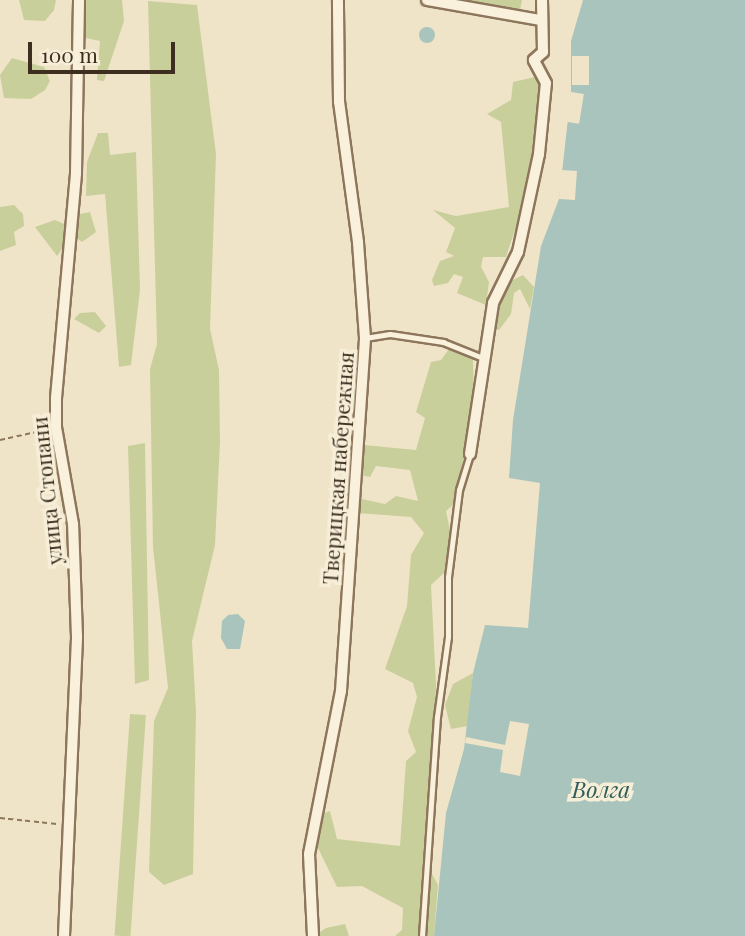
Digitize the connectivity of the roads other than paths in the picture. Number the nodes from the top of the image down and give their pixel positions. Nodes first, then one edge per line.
1 (79, 0) edge
2 (338, 0) edge
3 (427, 0) edge
4 (542, 0) edge
5 (540, 20) junction
6 (365, 338) junction
7 (483, 358) junction
8 (470, 454) joint
9 (64, 936) edge
10 (313, 936) edge
11 (422, 936) edge

1 - 9 street, улица Стопани
2 - 6 street, Тверицкая набережная
3 - 5 street
4 - 5 street
5 - 7 street
6 - 7 lane
6 - 10 street, Тверицкая набережная
7 - 8 street
8 - 11 lane

